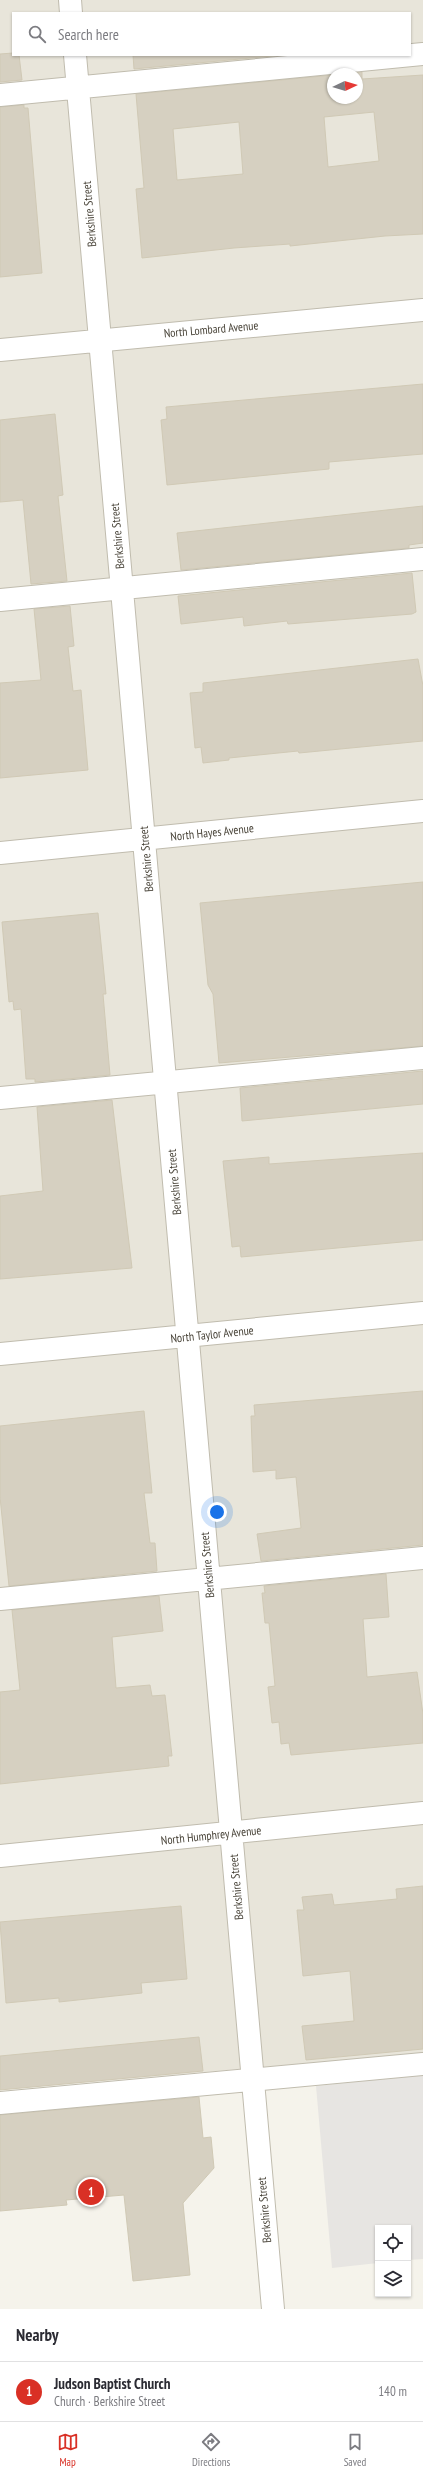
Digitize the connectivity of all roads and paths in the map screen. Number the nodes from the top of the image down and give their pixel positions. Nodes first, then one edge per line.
1 (70, 0) edge
2 (72, 12) edge
3 (423, 54) edge
4 (411, 55) edge
5 (75, 56) edge
6 (402, 56) edge
7 (78, 87) junction
8 (0, 95) edge
9 (423, 310) edge
10 (100, 340) junction
11 (0, 350) edge
12 (423, 559) edge
13 (122, 588) junction
14 (0, 600) edge
15 (423, 811) edge
16 (144, 839) junction
17 (0, 853) edge
18 (423, 1058) edge
19 (165, 1082) junction
20 (0, 1098) edge
21 (423, 1313) edge
22 (187, 1336) junction
23 (0, 1354) edge
24 (423, 1558) edge
25 (209, 1578) junction
26 (0, 1599) edge
27 (423, 1813) edge
28 (231, 1832) junction
29 (0, 1856) edge
30 (423, 2064) edge
31 (253, 2080) junction
32 (0, 2103) edge
33 (273, 2309) edge

1 - 2 street
3 - 4 street
5 - 7 street, Berkshire Street
6 - 7 street
7 - 8 street
7 - 10 street, Berkshire Street
9 - 10 street, North Lombard Avenue
10 - 11 street, North Lombard Avenue
10 - 13 street, Berkshire Street
12 - 13 street
13 - 14 street
13 - 16 street, Berkshire Street
15 - 16 street, North Hayes Avenue
16 - 17 street, North Hayes Avenue
16 - 19 street, Berkshire Street
18 - 19 street
19 - 20 street
19 - 22 street, Berkshire Street
21 - 22 street, North Taylor Avenue
22 - 23 street, North Taylor Avenue
22 - 25 street, Berkshire Street
24 - 25 street
25 - 26 street
25 - 28 street, Berkshire Street
27 - 28 street, North Humphrey Avenue
28 - 29 street, North Humphrey Avenue
28 - 31 street, Berkshire Street
30 - 31 street
31 - 32 street
31 - 33 street, Berkshire Street

